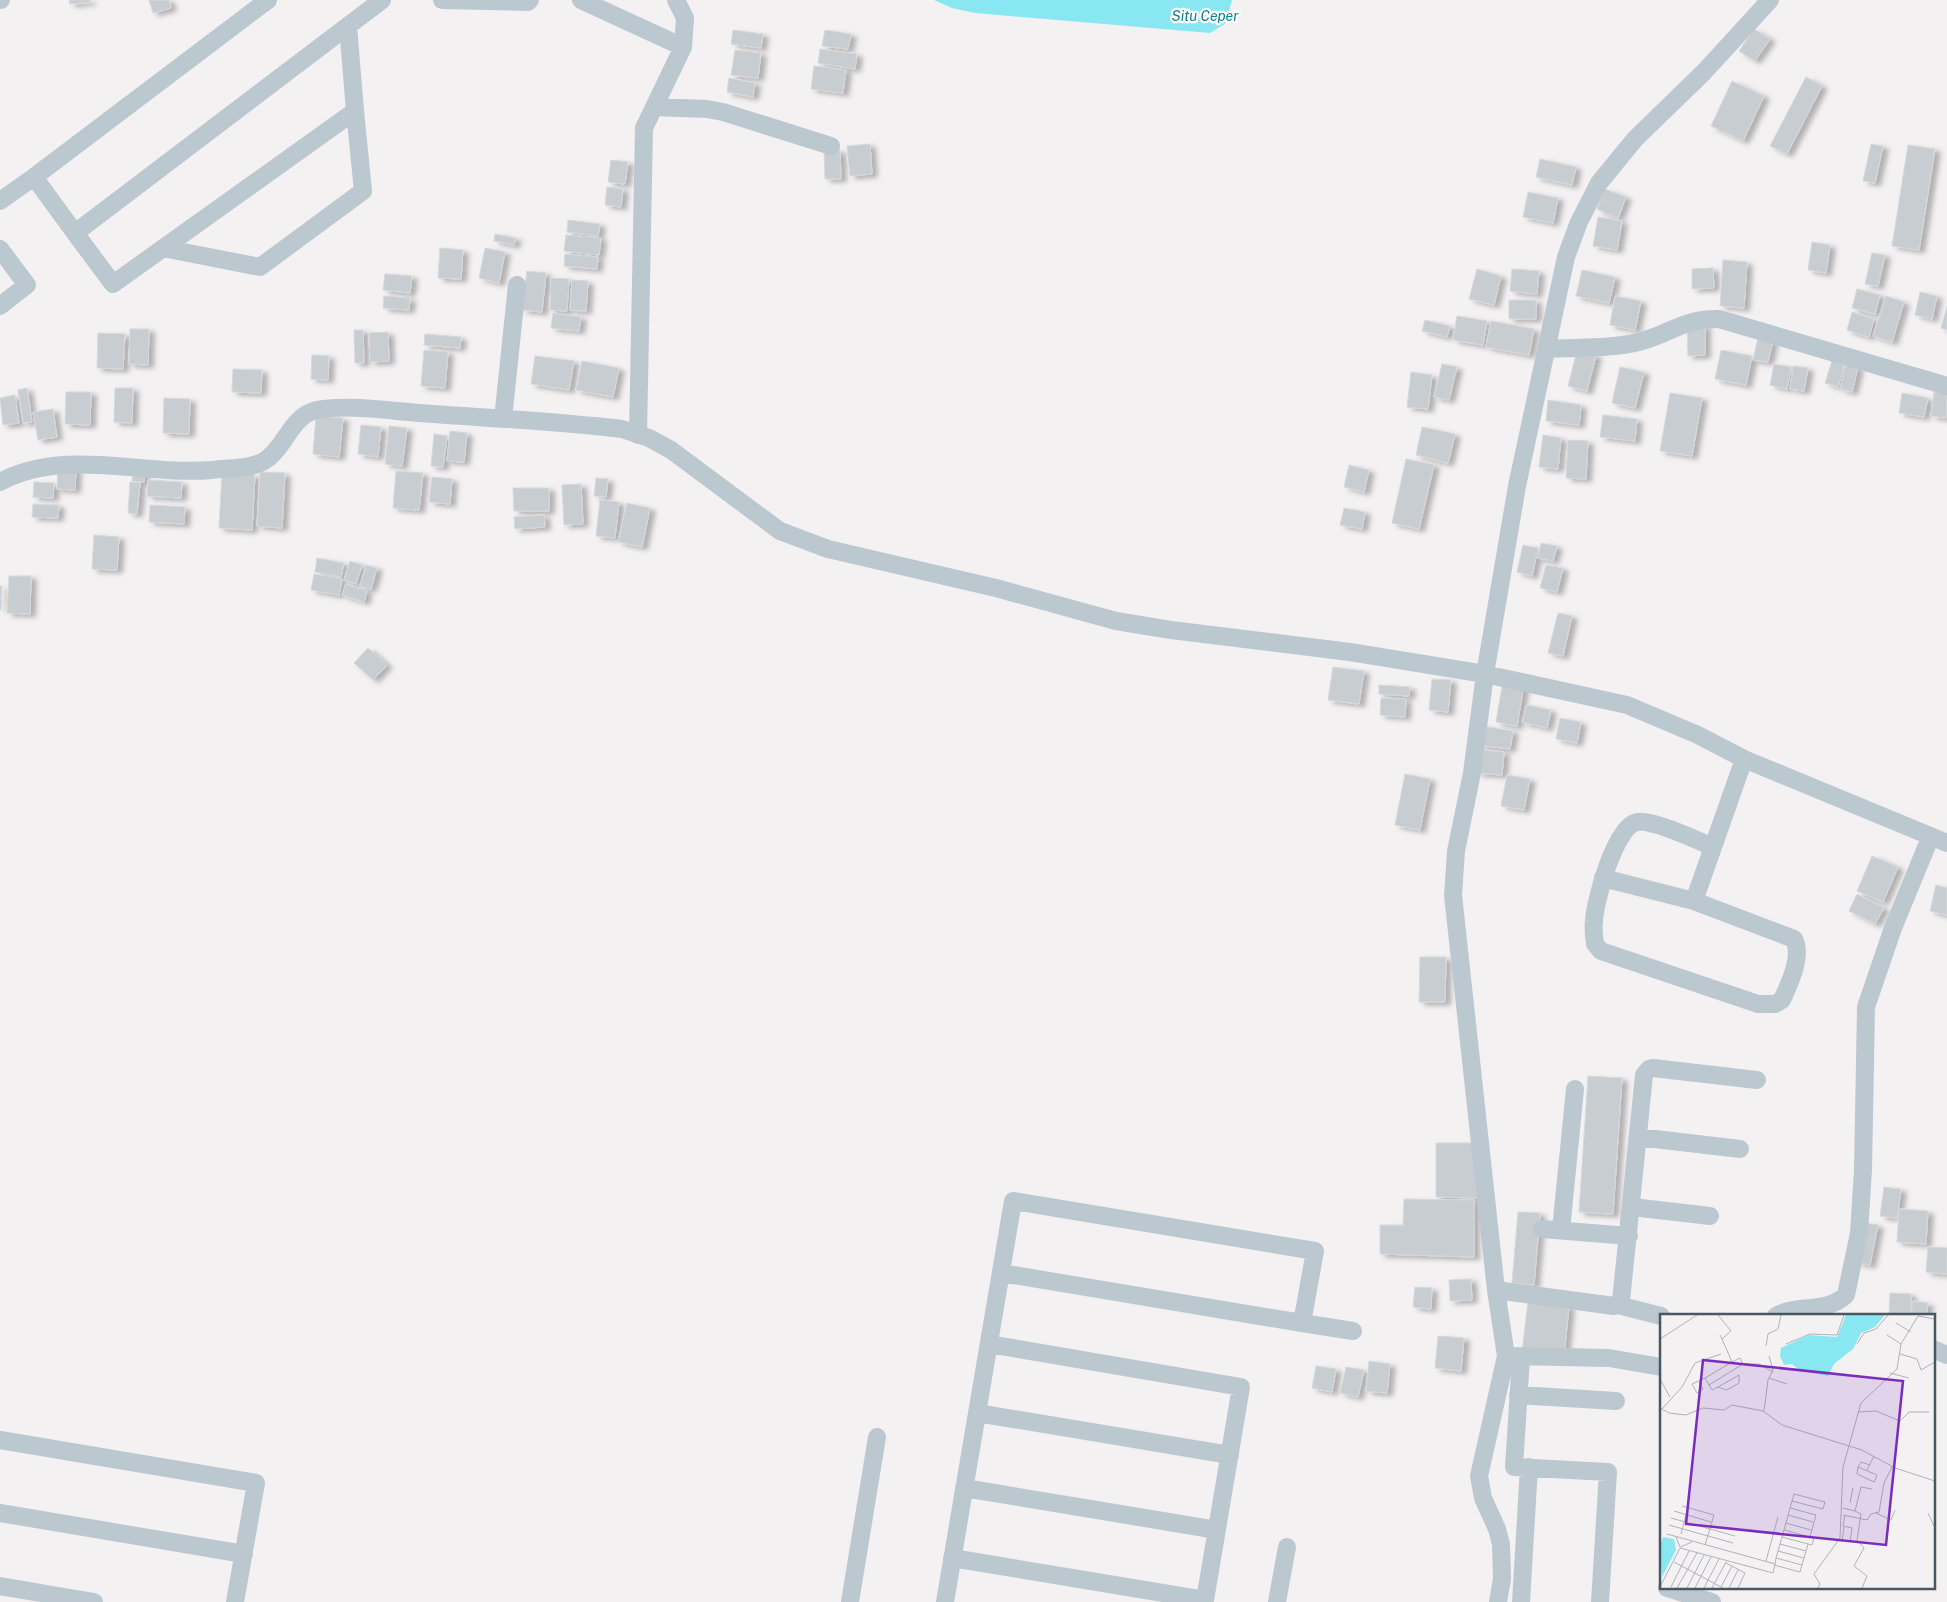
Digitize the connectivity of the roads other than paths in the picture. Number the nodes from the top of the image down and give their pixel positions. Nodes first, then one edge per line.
1 (268, 0) edge
2 (382, 0) edge
3 (442, 0) edge
4 (530, 0) edge
5 (581, 0) edge
6 (676, 0) edge
7 (1770, 0) edge
8 (348, 26) junction
9 (683, 47) junction
10 (654, 107) junction
11 (355, 111) junction
12 (831, 146) dead end
13 (34, 177) junction
14 (0, 201) edge
15 (75, 233) junction
16 (163, 248) junction
17 (0, 249) edge
18 (517, 285) dead end
19 (0, 306) edge
20 (1547, 348) junction
21 (1947, 386) edge
22 (503, 419) junction
23 (638, 435) junction
24 (0, 482) edge
25 (1485, 674) junction
26 (1744, 759) junction
27 (1930, 838) junction
28 (1947, 843) edge
29 (1713, 847) junction
30 (1603, 878) junction
31 (1694, 901) junction
32 (1757, 1080) dead end
33 (1576, 1089) dead end
34 (1638, 1137) junction
35 (1740, 1149) dead end
36 (1632, 1207) junction
37 (1710, 1216) dead end
38 (1542, 1229) dead end
39 (1561, 1230) junction
40 (1629, 1236) junction
41 (1001, 1273) junction
42 (1496, 1290) junction
43 (1618, 1305) junction
44 (1822, 1307) junction
45 (1780, 1314) edge
46 (1839, 1314) edge
47 (1660, 1316) edge
48 (1302, 1323) junction
49 (1353, 1331) dead end
50 (989, 1344) junction
51 (1934, 1349) edge
52 (1947, 1354) edge
53 (1513, 1356) junction
54 (1660, 1367) edge
55 (1518, 1395) junction
56 (1616, 1401) dead end
57 (977, 1414) junction
58 (877, 1437) dead end
59 (0, 1442) edge
60 (1230, 1456) junction
61 (1528, 1467) junction
62 (964, 1488) junction
63 (0, 1512) edge
64 (1217, 1530) junction
65 (1287, 1546) dead end
66 (244, 1554) junction
67 (952, 1558) junction
68 (0, 1586) edge
69 (1673, 1590) edge
70 (1211, 1601) edge
71 (94, 1602) edge
72 (235, 1602) edge
73 (850, 1602) edge
74 (945, 1602) edge
75 (1277, 1602) edge
76 (1498, 1602) edge
77 (1520, 1602) edge
78 (1600, 1602) edge
79 (1712, 1602) edge

1 - 13 street
2 - 8 street
3 - 4 street
5 - 9 street
6 - 9 street
7 - 20 street
8 - 11 street
8 - 15 street
9 - 10 street
10 - 12 street
10 - 23 street
11 - 16 street
11 - 16 street
13 - 14 street
13 - 15 street
15 - 16 street
17 - 19 street
18 - 22 street
20 - 21 street
20 - 25 street
22 - 23 street
22 - 24 street
23 - 25 street
25 - 26 street
25 - 42 street
26 - 27 street
26 - 29 street
27 - 28 street
27 - 44 street
29 - 30 street
29 - 31 street
30 - 31 street
30 - 31 street
32 - 34 street
33 - 39 street
34 - 35 street
34 - 36 street
36 - 37 street
36 - 40 street
38 - 39 street
39 - 40 street
40 - 43 street
41 - 48 street
41 - 48 street
41 - 50 street
42 - 43 street
42 - 53 street
43 - 47 street
44 - 45 street
44 - 46 street
48 - 49 street
50 - 57 street
50 - 60 street
51 - 52 street
53 - 54 street
53 - 55 street
53 - 76 street
55 - 56 street
55 - 61 street
57 - 60 street
57 - 62 street
58 - 73 street
59 - 66 street
60 - 64 street
61 - 77 street
61 - 78 street
62 - 64 street
62 - 67 street
63 - 66 street
64 - 70 street
65 - 75 street
66 - 72 street
67 - 70 street
67 - 74 street
68 - 71 street
69 - 79 street

